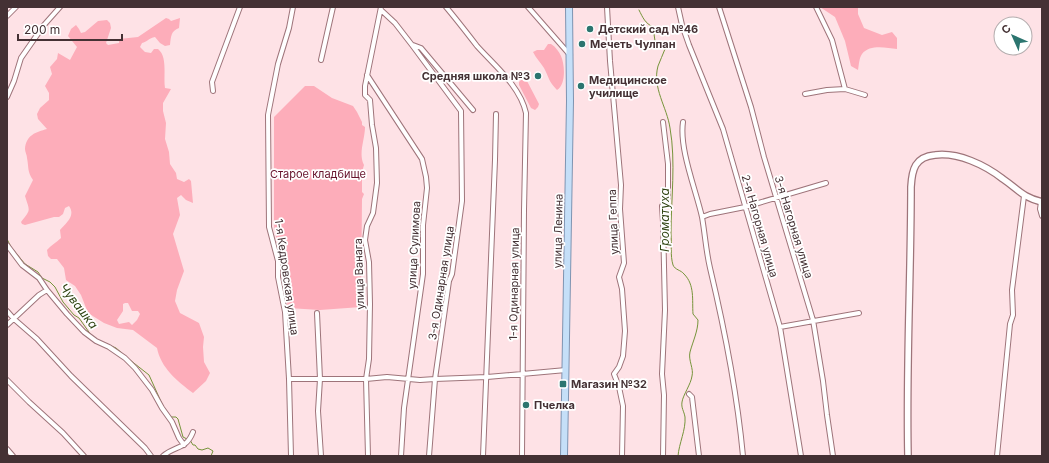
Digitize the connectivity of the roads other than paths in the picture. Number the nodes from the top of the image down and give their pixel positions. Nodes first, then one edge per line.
1 (16, 7) edge
2 (60, 7) edge
3 (240, 7) edge
4 (293, 7) edge
5 (333, 7) edge
6 (446, 7) edge
7 (528, 7) edge
8 (569, 7) edge
9 (608, 7) edge
10 (678, 7) edge
11 (719, 7) edge
12 (816, 7) edge
13 (381, 9) edge
14 (7, 16) edge
15 (412, 45) junction
16 (570, 55) junction
17 (321, 60) dead end
18 (367, 76) junction
19 (845, 89) junction
20 (213, 91) dead end
21 (805, 94) dead end
22 (865, 95) dead end
23 (7, 97) edge
24 (473, 110) dead end
25 (496, 114) dead end
26 (663, 122) dead end
27 (683, 122) dead end
28 (826, 182) dead end
29 (1024, 196) junction
30 (775, 197) junction
31 (1041, 202) edge
32 (745, 207) junction
33 (1042, 216) edge
34 (702, 218) junction
35 (7, 245) edge
36 (47, 290) junction
37 (7, 311) edge
38 (317, 314) dead end
39 (859, 314) dead end
40 (14, 319) junction
41 (813, 320) junction
42 (7, 325) edge
43 (780, 326) junction
44 (566, 370) junction
45 (522, 374) junction
46 (487, 377) junction
47 (289, 379) junction
48 (320, 379) junction
49 (366, 379) junction
50 (408, 379) junction
51 (435, 379) junction
52 (7, 380) edge
53 (689, 394) dead end
54 (193, 432) dead end
55 (184, 445) junction
56 (7, 449) edge
57 (13, 456) edge
58 (84, 456) edge
59 (151, 456) edge
60 (164, 456) edge
61 (291, 456) edge
62 (321, 456) edge
63 (368, 456) edge
64 (401, 456) edge
65 (429, 456) edge
66 (483, 456) edge
67 (522, 456) edge
68 (564, 456) edge
69 (622, 456) edge
70 (663, 456) edge
71 (700, 456) edge
72 (743, 456) edge
73 (801, 456) edge
74 (833, 456) edge
75 (908, 456) edge
76 (997, 456) edge

1 - 14 street
2 - 23 street
3 - 20 street
4 - 47 street, 1-я Кедровская улица
5 - 17 street
6 - 45 street, 1-я Одинарная улица
7 - 16 street
8 - 16 main road, улица Ленина
9 - 69 street, улица Геппа
10 - 32 street, 2-я Нагорная улица
11 - 30 street, 3-я Нагорная улица
12 - 19 street
13 - 15 street
13 - 18 street
15 - 24 street
15 - 51 street, 3-я Одинарная улица
16 - 44 main road, улица Ленина
18 - 49 street, улица Ванага
18 - 50 street, улица Сулимова
19 - 21 street
19 - 22 street
25 - 46 street
26 - 70 street
27 - 34 street
28 - 30 street
29 - 31 main road
29 - 75 main road
29 - 76 street
30 - 32 street
30 - 41 street, 3-я Нагорная улица
31 - 33 street
32 - 34 street
32 - 43 street, 2-я Нагорная улица
34 - 72 street
35 - 36 street
36 - 40 street
36 - 55 street
37 - 40 street
38 - 48 street
39 - 41 street
40 - 42 street
40 - 59 street
41 - 43 street
41 - 74 street, 3-я Нагорная улица
43 - 73 street, 2-я Нагорная улица
44 - 45 street
44 - 68 main road, улица Ленина
45 - 46 street
45 - 67 street, 1-я Одинарная улица
46 - 51 street
46 - 66 street
47 - 48 street
47 - 61 street, 1-я Кедровская улица
48 - 49 street
48 - 62 street
49 - 50 street
49 - 63 street, улица Ванага
50 - 51 street
50 - 64 street, улица Сулимова
51 - 65 street, 3-я Одинарная улица
52 - 58 street
53 - 71 street
54 - 55 street
55 - 60 street
56 - 57 street

